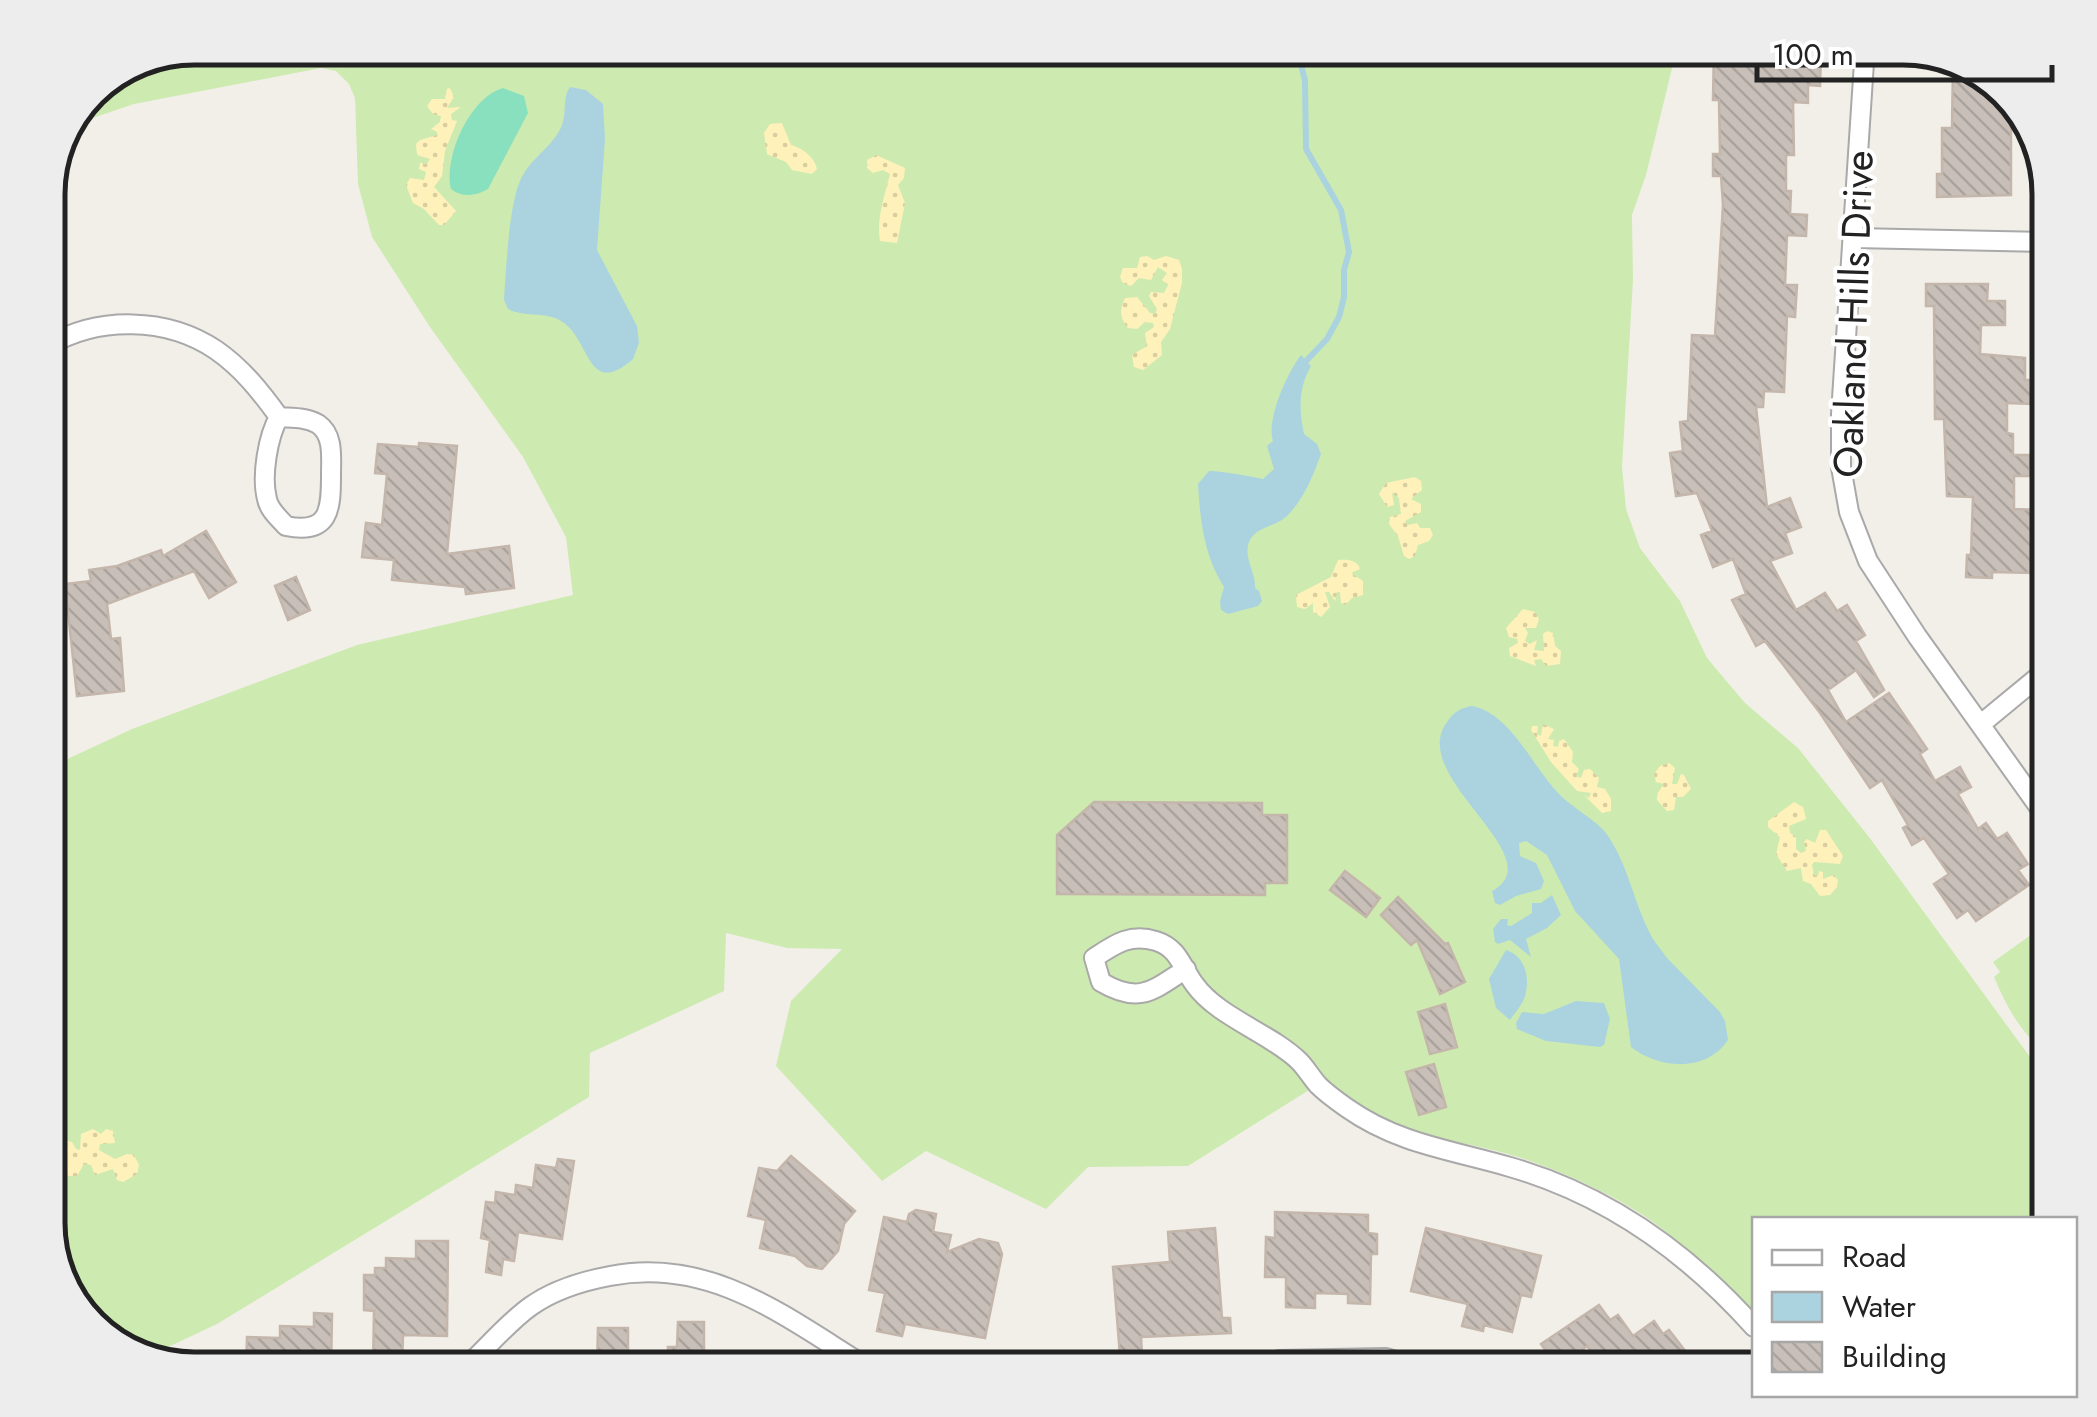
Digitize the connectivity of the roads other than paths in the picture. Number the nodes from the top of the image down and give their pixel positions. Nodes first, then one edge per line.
1 (1864, 65) edge
2 (1854, 238) junction
3 (2032, 242) edge
4 (65, 338) edge
5 (280, 417) junction
6 (2032, 683) edge
7 (1981, 724) junction
8 (2032, 795) edge
9 (1186, 969) junction
10 (1752, 1325) edge
11 (483, 1352) edge
12 (841, 1352) edge

1 - 2 street, Oakland Hills Drive
2 - 3 street
2 - 7 street, Oakland Hills Drive
4 - 5 street
5 - 5 street
6 - 7 street
7 - 8 street, Oakland Hills Drive
9 - 9 street
9 - 10 street
11 - 12 street

